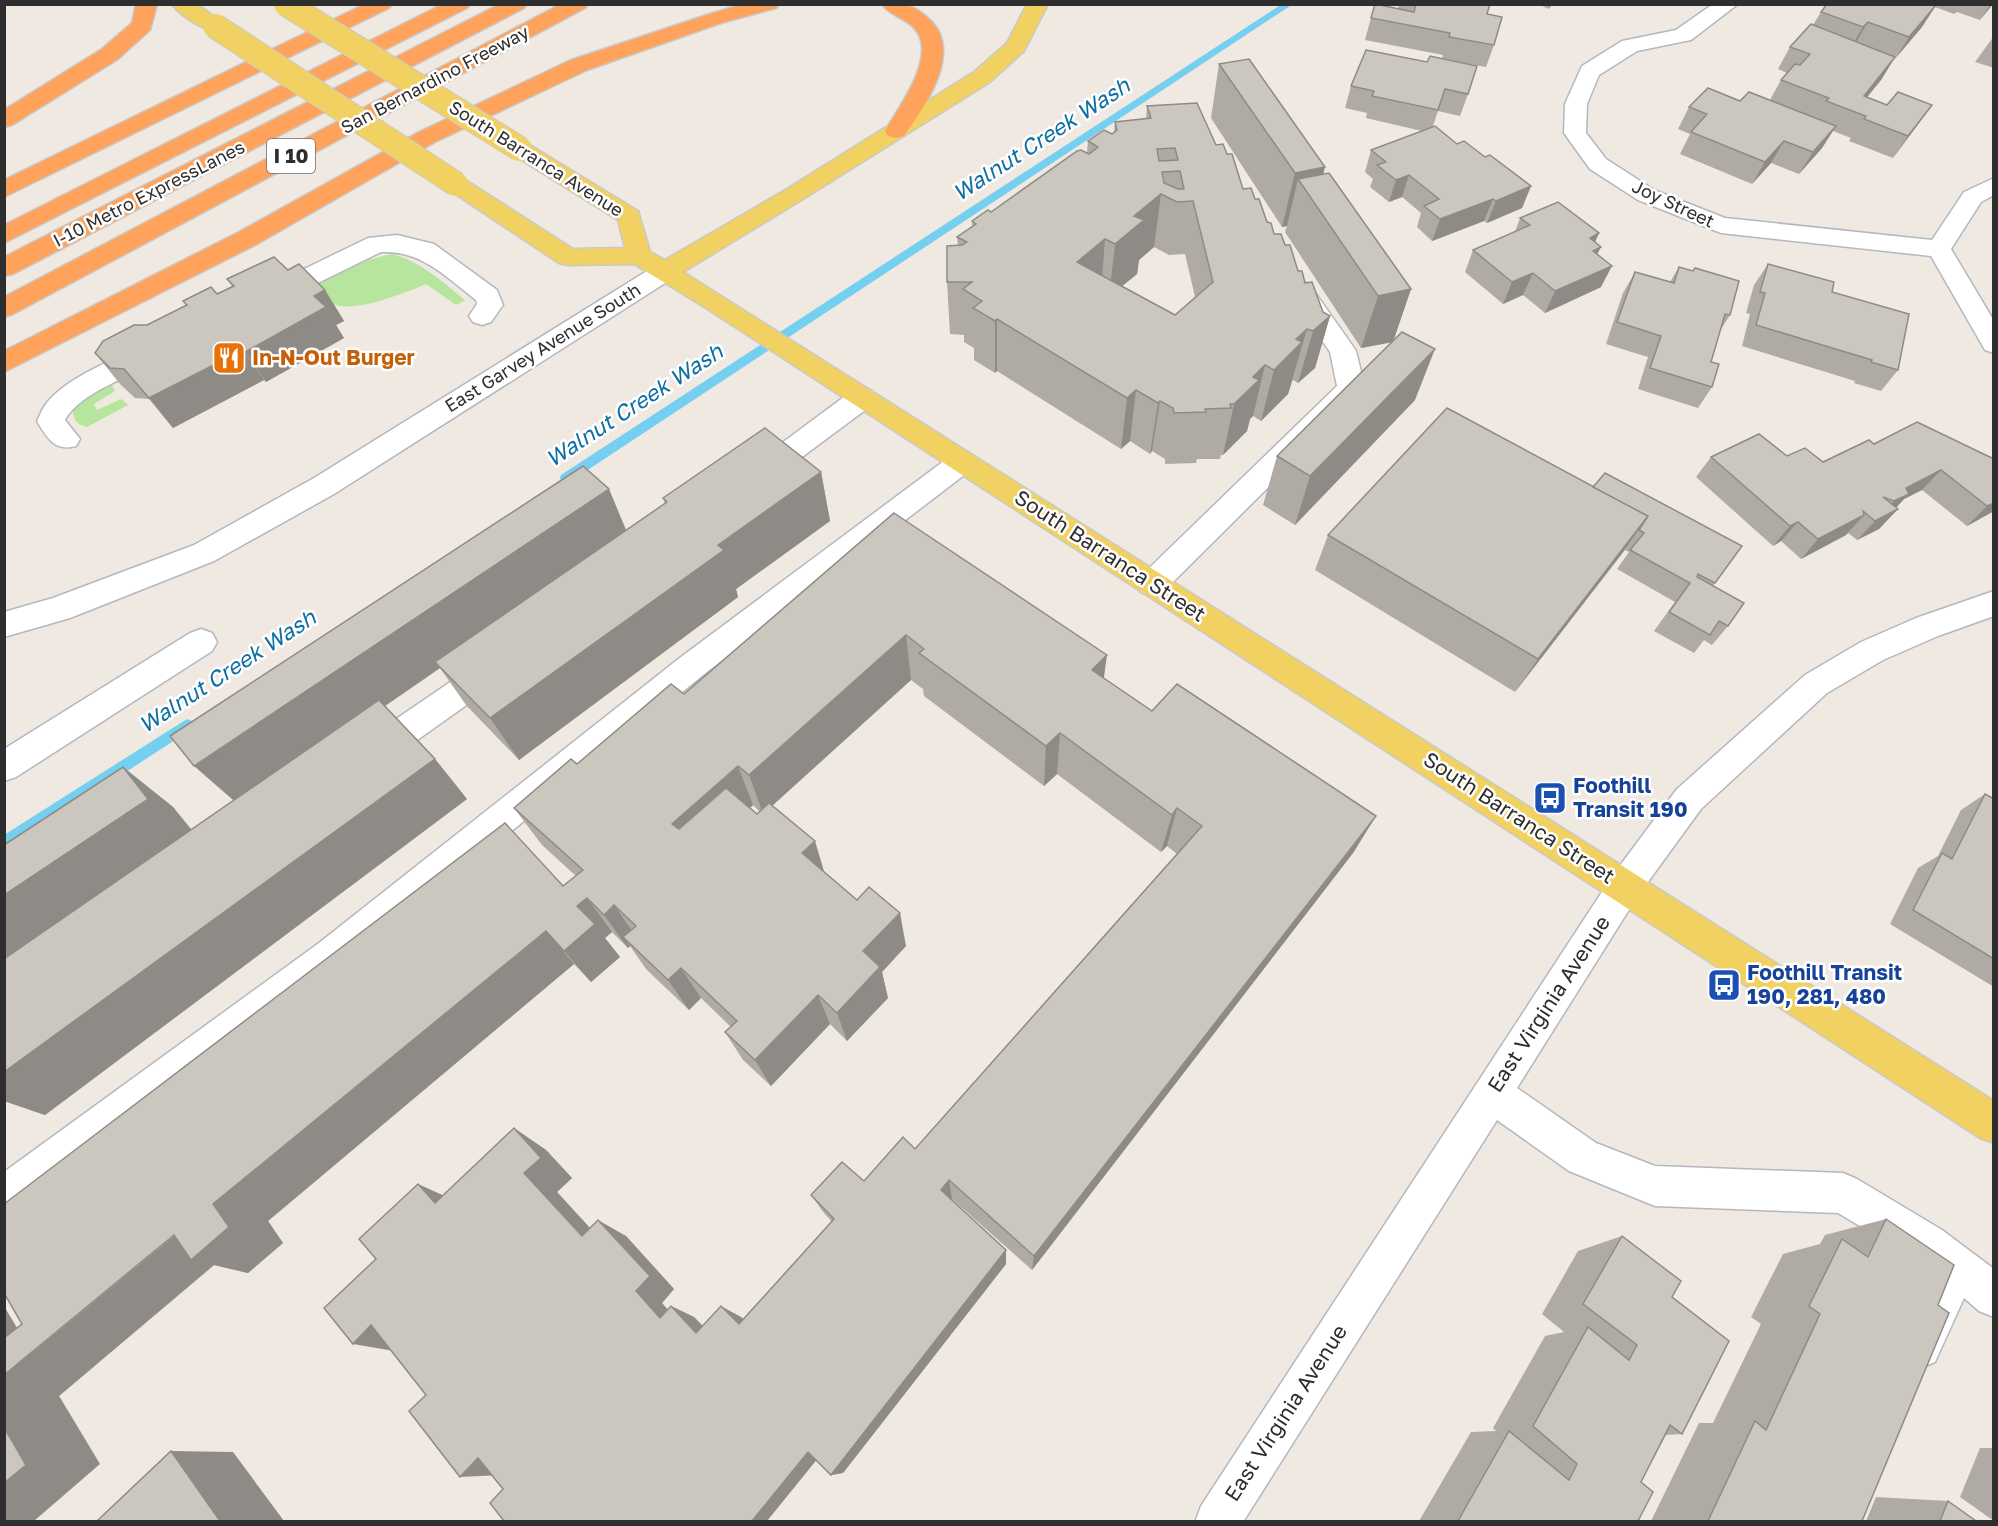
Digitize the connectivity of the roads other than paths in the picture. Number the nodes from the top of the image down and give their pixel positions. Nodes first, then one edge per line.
1 (147, 4) edge
2 (182, 4) edge
3 (286, 4) edge
4 (341, 4) edge
5 (382, 4) edge
6 (460, 4) edge
7 (517, 4) edge
8 (578, 4) edge
9 (769, 4) edge
10 (892, 4) edge
11 (1038, 4) edge
12 (1728, 4) edge
13 (272, 57) junction
14 (4, 120) edge
15 (896, 131) junction
16 (1994, 185) edge
17 (4, 190) edge
18 (4, 235) edge
19 (1939, 249) junction
20 (639, 256) junction
21 (4, 268) edge
22 (664, 272) junction
23 (1289, 273) edge
24 (247, 307) edge
25 (4, 308) edge
26 (482, 316) dead end
27 (175, 343) edge
28 (1994, 344) edge
29 (4, 363) edge
30 (862, 398) junction
31 (66, 439) dead end
32 (962, 462) junction
33 (733, 493) edge
34 (1152, 584) junction
35 (1994, 603) edge
36 (4, 625) edge
37 (201, 642) dead end
38 (523, 647) edge
39 (4, 767) edge
40 (348, 771) edge
41 (1624, 886) junction
42 (1491, 1093) junction
43 (1994, 1124) edge
44 (4, 1197) edge
45 (1956, 1268) junction
46 (1994, 1296) edge
47 (1904, 1384) edge
48 (1217, 1521) edge

1 - 14 highway
2 - 20 main road, bridge
3 - 20 main road, South Barranca Avenue, bridge
4 - 13 highway
5 - 13 highway
6 - 18 highway, I-10 Metro ExpressLanes
7 - 21 highway, I-10 Metro ExpressLanes
8 - 25 highway, San Bernardino Freeway / I 10
9 - 29 highway
10 - 15 highway
11 - 15 main road, East Garvey Avenue South
12 - 19 street, Joy Street
13 - 17 highway
15 - 22 main road, East Garvey Avenue South
16 - 19 street
19 - 28 street
20 - 22 main road, South Barranca Street
22 - 30 main road, South Barranca Street
22 - 36 street, East Garvey Avenue South
23 - 34 street
24 - 26 street
27 - 31 street
30 - 32 main road, South Barranca Street
30 - 33 street
32 - 34 main road, South Barranca Street
32 - 44 street
34 - 41 main road, South Barranca Street
35 - 41 street, East Virginia Avenue
37 - 39 street
38 - 40 street
41 - 42 street, East Virginia Avenue
41 - 43 main road, South Barranca Street
42 - 45 street
42 - 48 street, East Virginia Avenue
45 - 46 street
45 - 47 street

